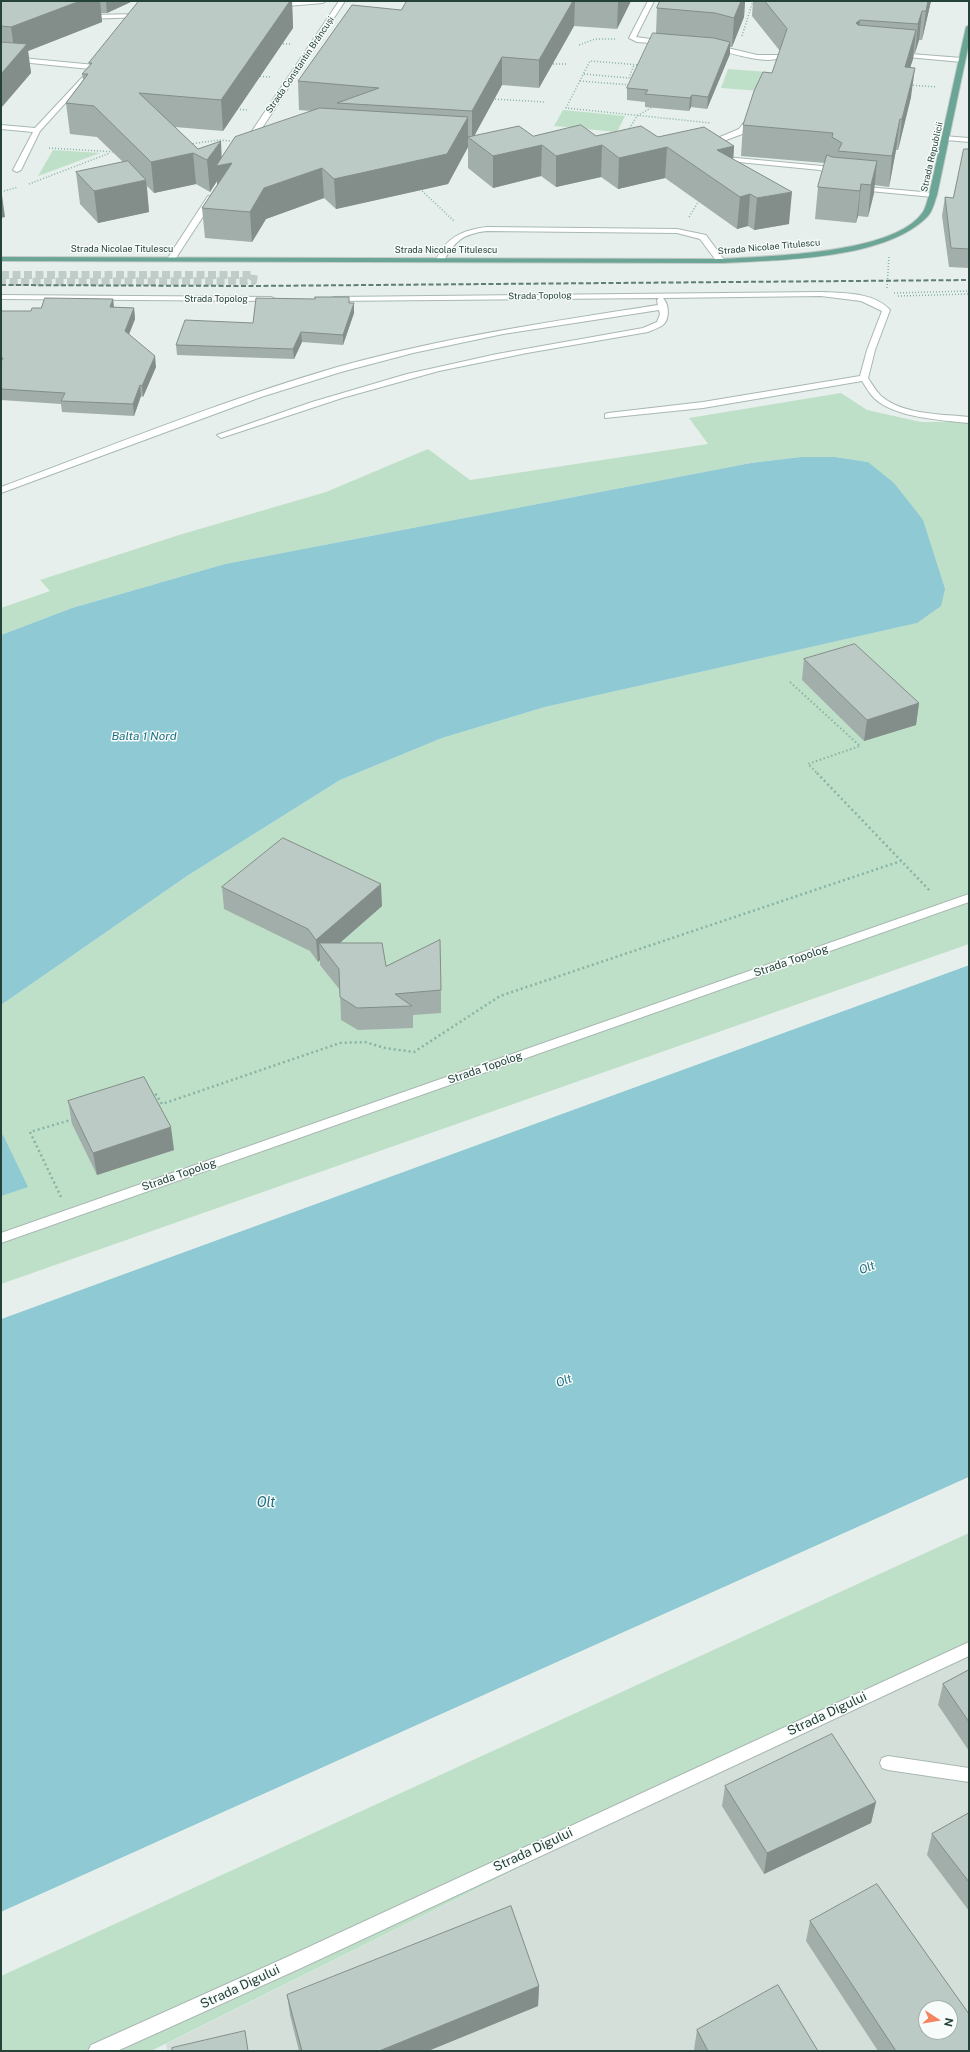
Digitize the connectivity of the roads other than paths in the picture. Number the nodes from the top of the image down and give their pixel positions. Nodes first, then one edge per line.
1 (323, 1) edge
2 (342, 1) edge
3 (650, 1) edge
4 (265, 6) edge
5 (77, 16) edge
6 (141, 18) edge
7 (969, 28) edge
8 (674, 44) edge
9 (706, 46) edge
10 (889, 55) edge
11 (777, 57) edge
12 (1, 58) edge
13 (962, 60) junction
14 (755, 110) edge
15 (1, 127) edge
16 (37, 130) junction
17 (946, 138) junction
18 (969, 140) edge
19 (246, 146) edge
20 (701, 146) edge
21 (712, 158) edge
22 (17, 170) dead end
23 (833, 186) edge
24 (852, 187) edge
25 (214, 195) edge
26 (933, 195) junction
27 (890, 238) joint
28 (1, 259) edge
29 (171, 259) junction
30 (440, 260) junction
31 (721, 261) junction
32 (660, 295) junction
33 (1, 297) edge
34 (280, 299) edge
35 (327, 299) edge
36 (663, 307) junction
37 (864, 378) junction
38 (608, 416) dead end
39 (969, 420) edge
40 (221, 435) dead end
41 (1, 490) edge
42 (969, 898) edge
43 (1, 1238) edge
44 (969, 1648) edge
45 (888, 1763) dead end
46 (969, 1775) edge
47 (97, 2051) edge

1 - 4 street
2 - 19 street, Strada Constantin Brâncuși
3 - 8 street
5 - 6 street
7 - 13 main road, Strada Republicii
9 - 11 street
10 - 13 street
12 - 16 street
13 - 17 main road, Strada Republicii
14 - 20 street
15 - 16 street
16 - 22 street
17 - 18 street
17 - 26 main road, Strada Republicii
21 - 23 street
24 - 26 street
25 - 29 street
26 - 27 main road, Strada Republicii
27 - 31 main road, Strada Nicolae Titulescu
28 - 29 main road, Strada Nicolae Titulescu
29 - 30 main road, Strada Nicolae Titulescu
30 - 31 main road, Strada Nicolae Titulescu
30 - 31 street
32 - 35 street, Strada Topolog
32 - 36 street
32 - 37 street, Strada Topolog
33 - 34 street, Strada Topolog
36 - 40 street
36 - 41 street
37 - 38 street
37 - 39 street
42 - 43 street, Strada Topolog
44 - 47 street, Strada Digului
45 - 46 street

